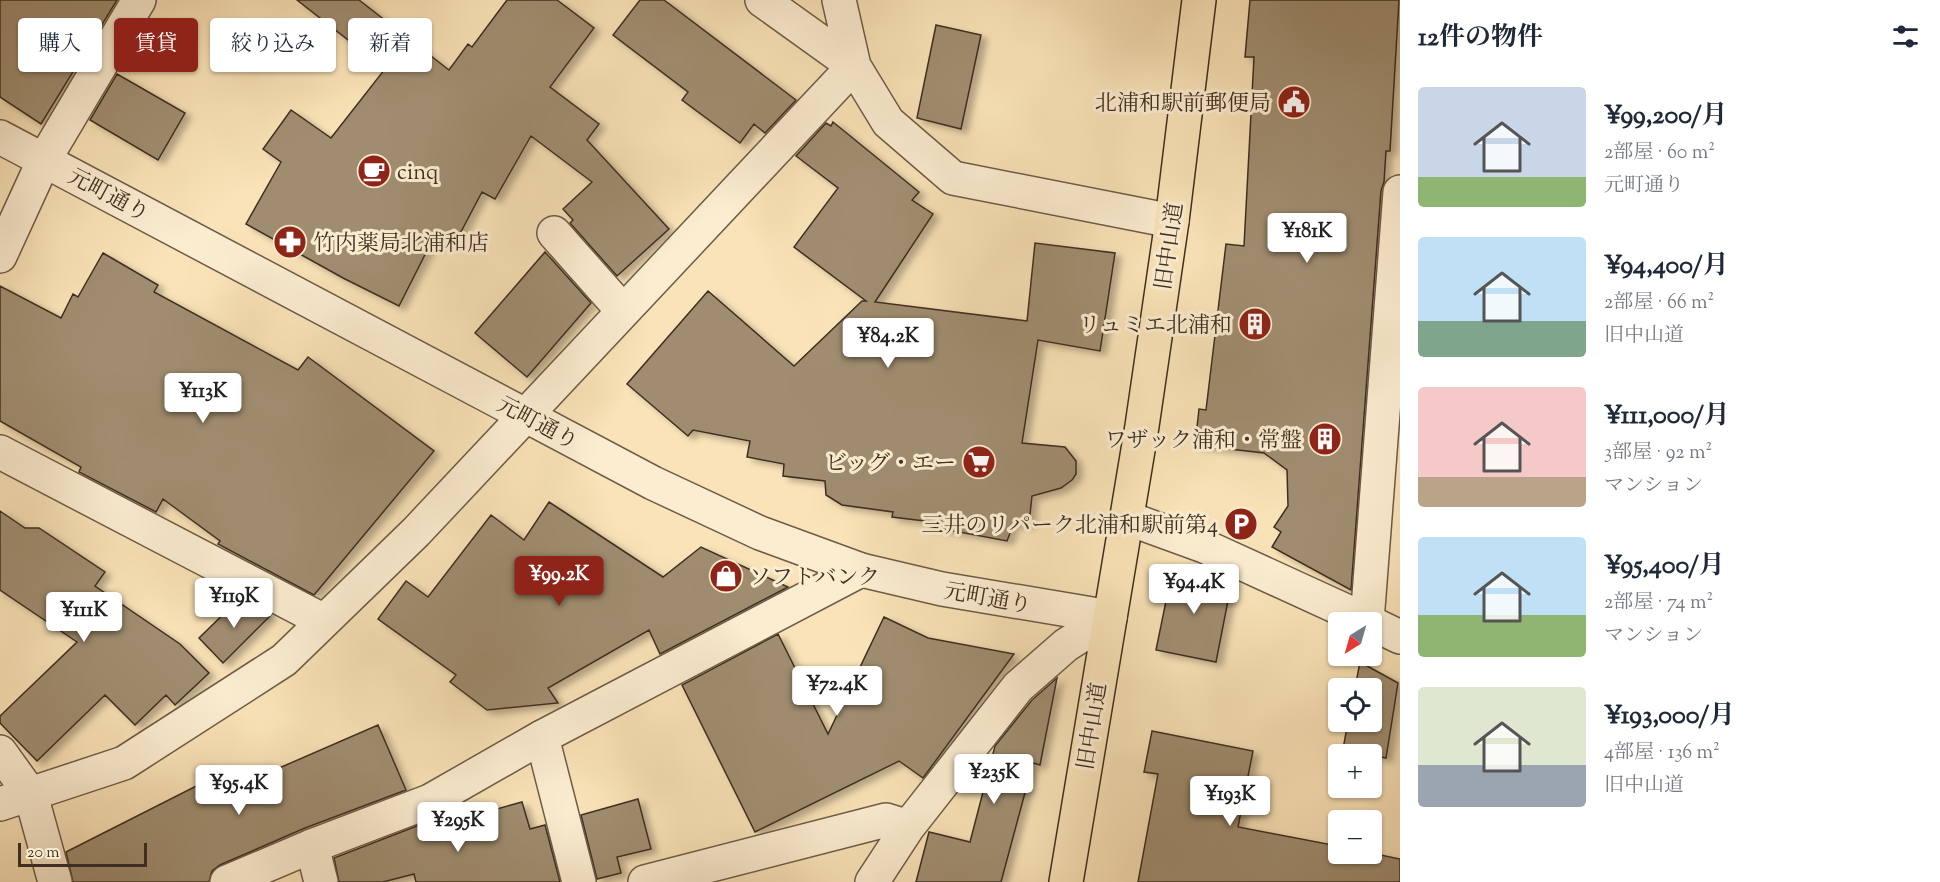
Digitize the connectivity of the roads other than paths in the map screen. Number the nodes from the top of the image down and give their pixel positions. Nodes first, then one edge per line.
1 (139, 0) edge
2 (762, 0) edge
3 (839, 0) edge
4 (1199, 0) edge
5 (854, 66) junction
6 (0, 137) edge
7 (44, 160) junction
8 (1400, 192) edge
9 (1172, 221) junction
10 (554, 233) dead end
11 (0, 256) edge
12 (623, 311) junction
13 (526, 416) junction
14 (0, 452) edge
15 (1127, 518) junction
16 (861, 570) junction
17 (1347, 612) edge
18 (1370, 612) edge
19 (1110, 617) junction
20 (324, 621) junction
21 (1382, 628) edge
22 (1400, 637) edge
23 (542, 737) junction
24 (0, 752) edge
25 (31, 795) junction
26 (0, 804) edge
27 (908, 827) junction
28 (312, 846) junction
29 (55, 882) edge
30 (227, 882) edge
31 (321, 882) edge
32 (579, 882) edge
33 (645, 882) edge
34 (872, 882) edge
35 (1066, 882) edge

1 - 7 street
2 - 5 street
3 - 5 street
4 - 9 main road, 旧中山道
5 - 9 street
5 - 12 street
6 - 7 street, 元町通り
7 - 11 street
7 - 13 street, 元町通り
8 - 18 street
9 - 15 main road, 旧中山道
10 - 12 street
12 - 13 street
13 - 16 street, 元町通り
13 - 20 street
14 - 20 street
15 - 17 street
15 - 19 main road, 旧中山道
16 - 19 street, 元町通り
16 - 23 street
19 - 27 street
19 - 35 main road, 旧中山道
20 - 25 street
21 - 22 street
23 - 28 street
23 - 32 street
24 - 25 street
25 - 26 street
25 - 29 street
27 - 33 street
27 - 34 street
28 - 30 street
28 - 31 street

